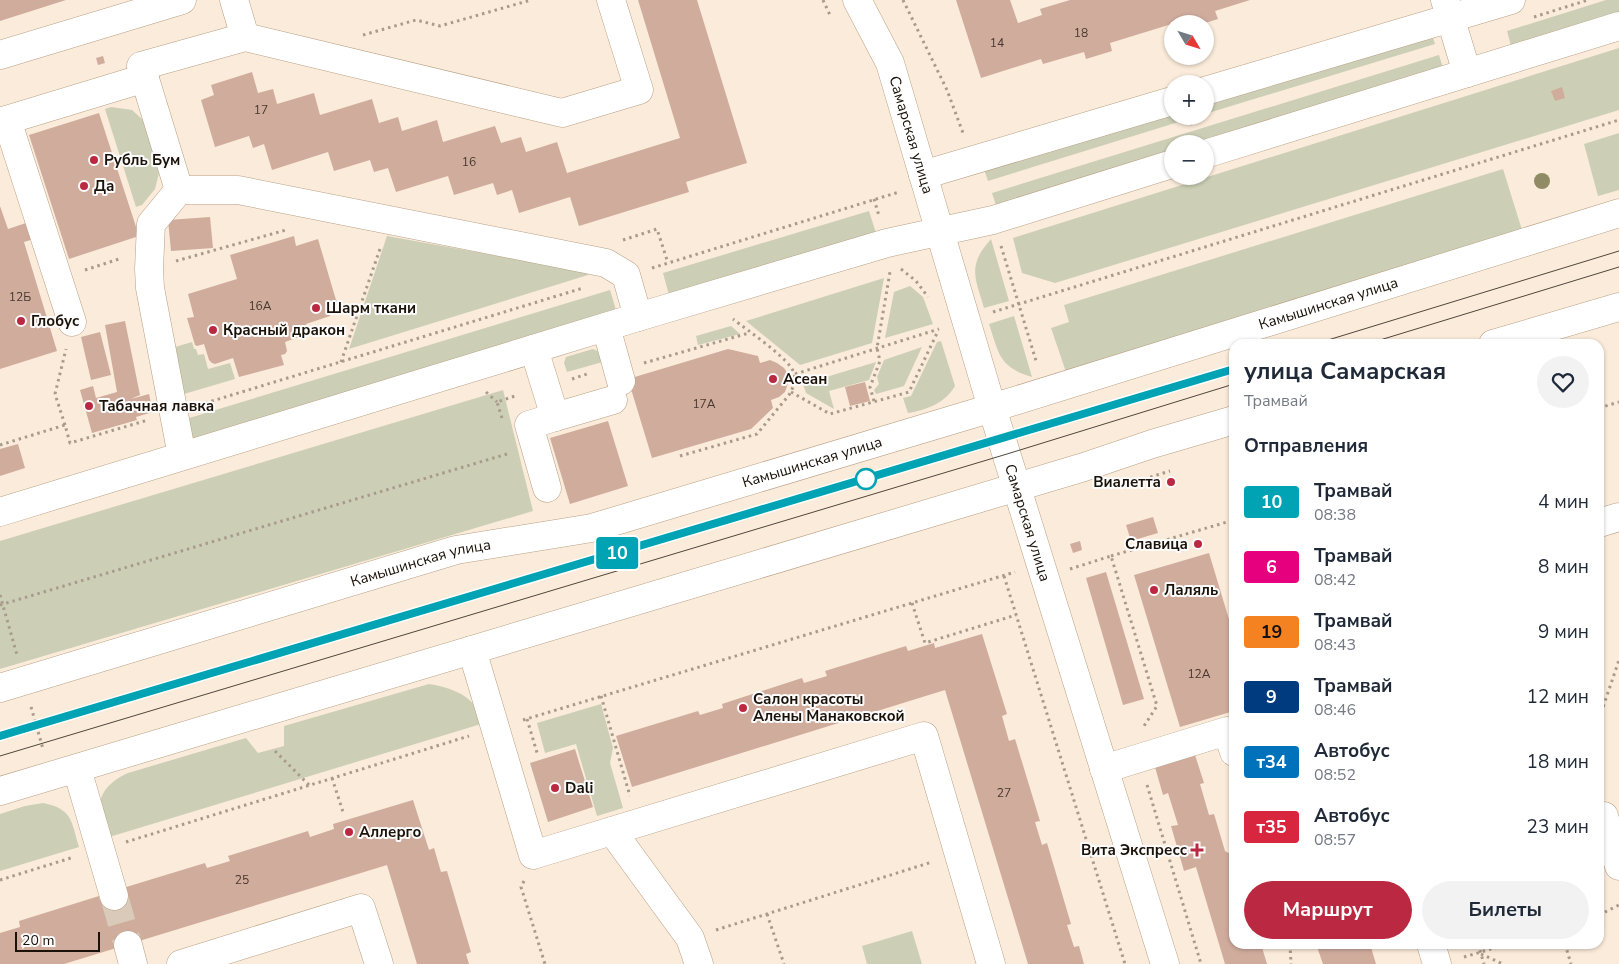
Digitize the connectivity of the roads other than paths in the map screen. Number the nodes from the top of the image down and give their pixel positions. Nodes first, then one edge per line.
1 (182, 0) edge
2 (234, 0) edge
3 (612, 0) edge
4 (857, 0) edge
5 (1511, 0) edge
6 (1448, 9) edge
7 (1619, 26) edge
8 (245, 37) junction
9 (0, 55) edge
10 (1467, 73) junction
11 (145, 78) junction
12 (1214, 88) edge
13 (1164, 103) edge
14 (4, 121) edge
15 (1214, 151) edge
16 (1164, 167) edge
17 (923, 175) junction
18 (179, 190) junction
19 (1619, 213) edge
20 (940, 231) junction
21 (1619, 308) edge
22 (638, 317) junction
23 (72, 322) road end
24 (606, 327) junction
25 (1510, 339) edge
26 (534, 349) junction
27 (992, 408) junction
28 (555, 417) junction
29 (1229, 421) edge
30 (182, 456) junction
31 (1017, 487) junction
32 (547, 488) dead end
33 (0, 512) edge
34 (1619, 517) edge
35 (1604, 522) edge
36 (472, 650) junction
37 (0, 688) edge
38 (1229, 737) edge
39 (77, 769) junction
40 (1104, 769) junction
41 (0, 791) edge
42 (1604, 816) edge
43 (612, 831) junction
44 (1619, 866) edge
45 (114, 896) tunnel mouth
46 (1435, 949) edge
47 (1447, 962) edge
48 (181, 964) edge
49 (379, 964) edge
50 (699, 964) edge
51 (992, 964) edge
52 (1165, 964) edge

1 - 9 main road
2 - 8 main road
3 - 8 main road
4 - 17 main road, Самарская улица
5 - 6 main road
6 - 10 main road
6 - 12 main road
7 - 10 main road
8 - 11 main road
10 - 15 main road
11 - 14 main road
11 - 18 main road
13 - 17 main road
14 - 23 main road
16 - 20 main road
17 - 20 main road, Самарская улица
18 - 22 main road
18 - 30 main road
19 - 27 main road, Камышинская улица
20 - 22 main road
20 - 27 main road, Самарская улица
21 - 25 main road
22 - 24 main road
24 - 26 main road
24 - 28 main road
26 - 28 main road
26 - 30 main road
27 - 31 main road, Самарская улица
27 - 37 main road, Камышинская улица
28 - 32 main road
29 - 31 main road
30 - 33 main road
31 - 36 main road
31 - 40 main road, Самарская улица
34 - 35 main road
36 - 39 main road
36 - 43 main road
38 - 40 main road
39 - 41 main road
39 - 45 main road
40 - 52 main road, Самарская улица
42 - 44 main road
43 - 50 main road
43 - 51 main road
46 - 47 main road
48 - 49 main road

